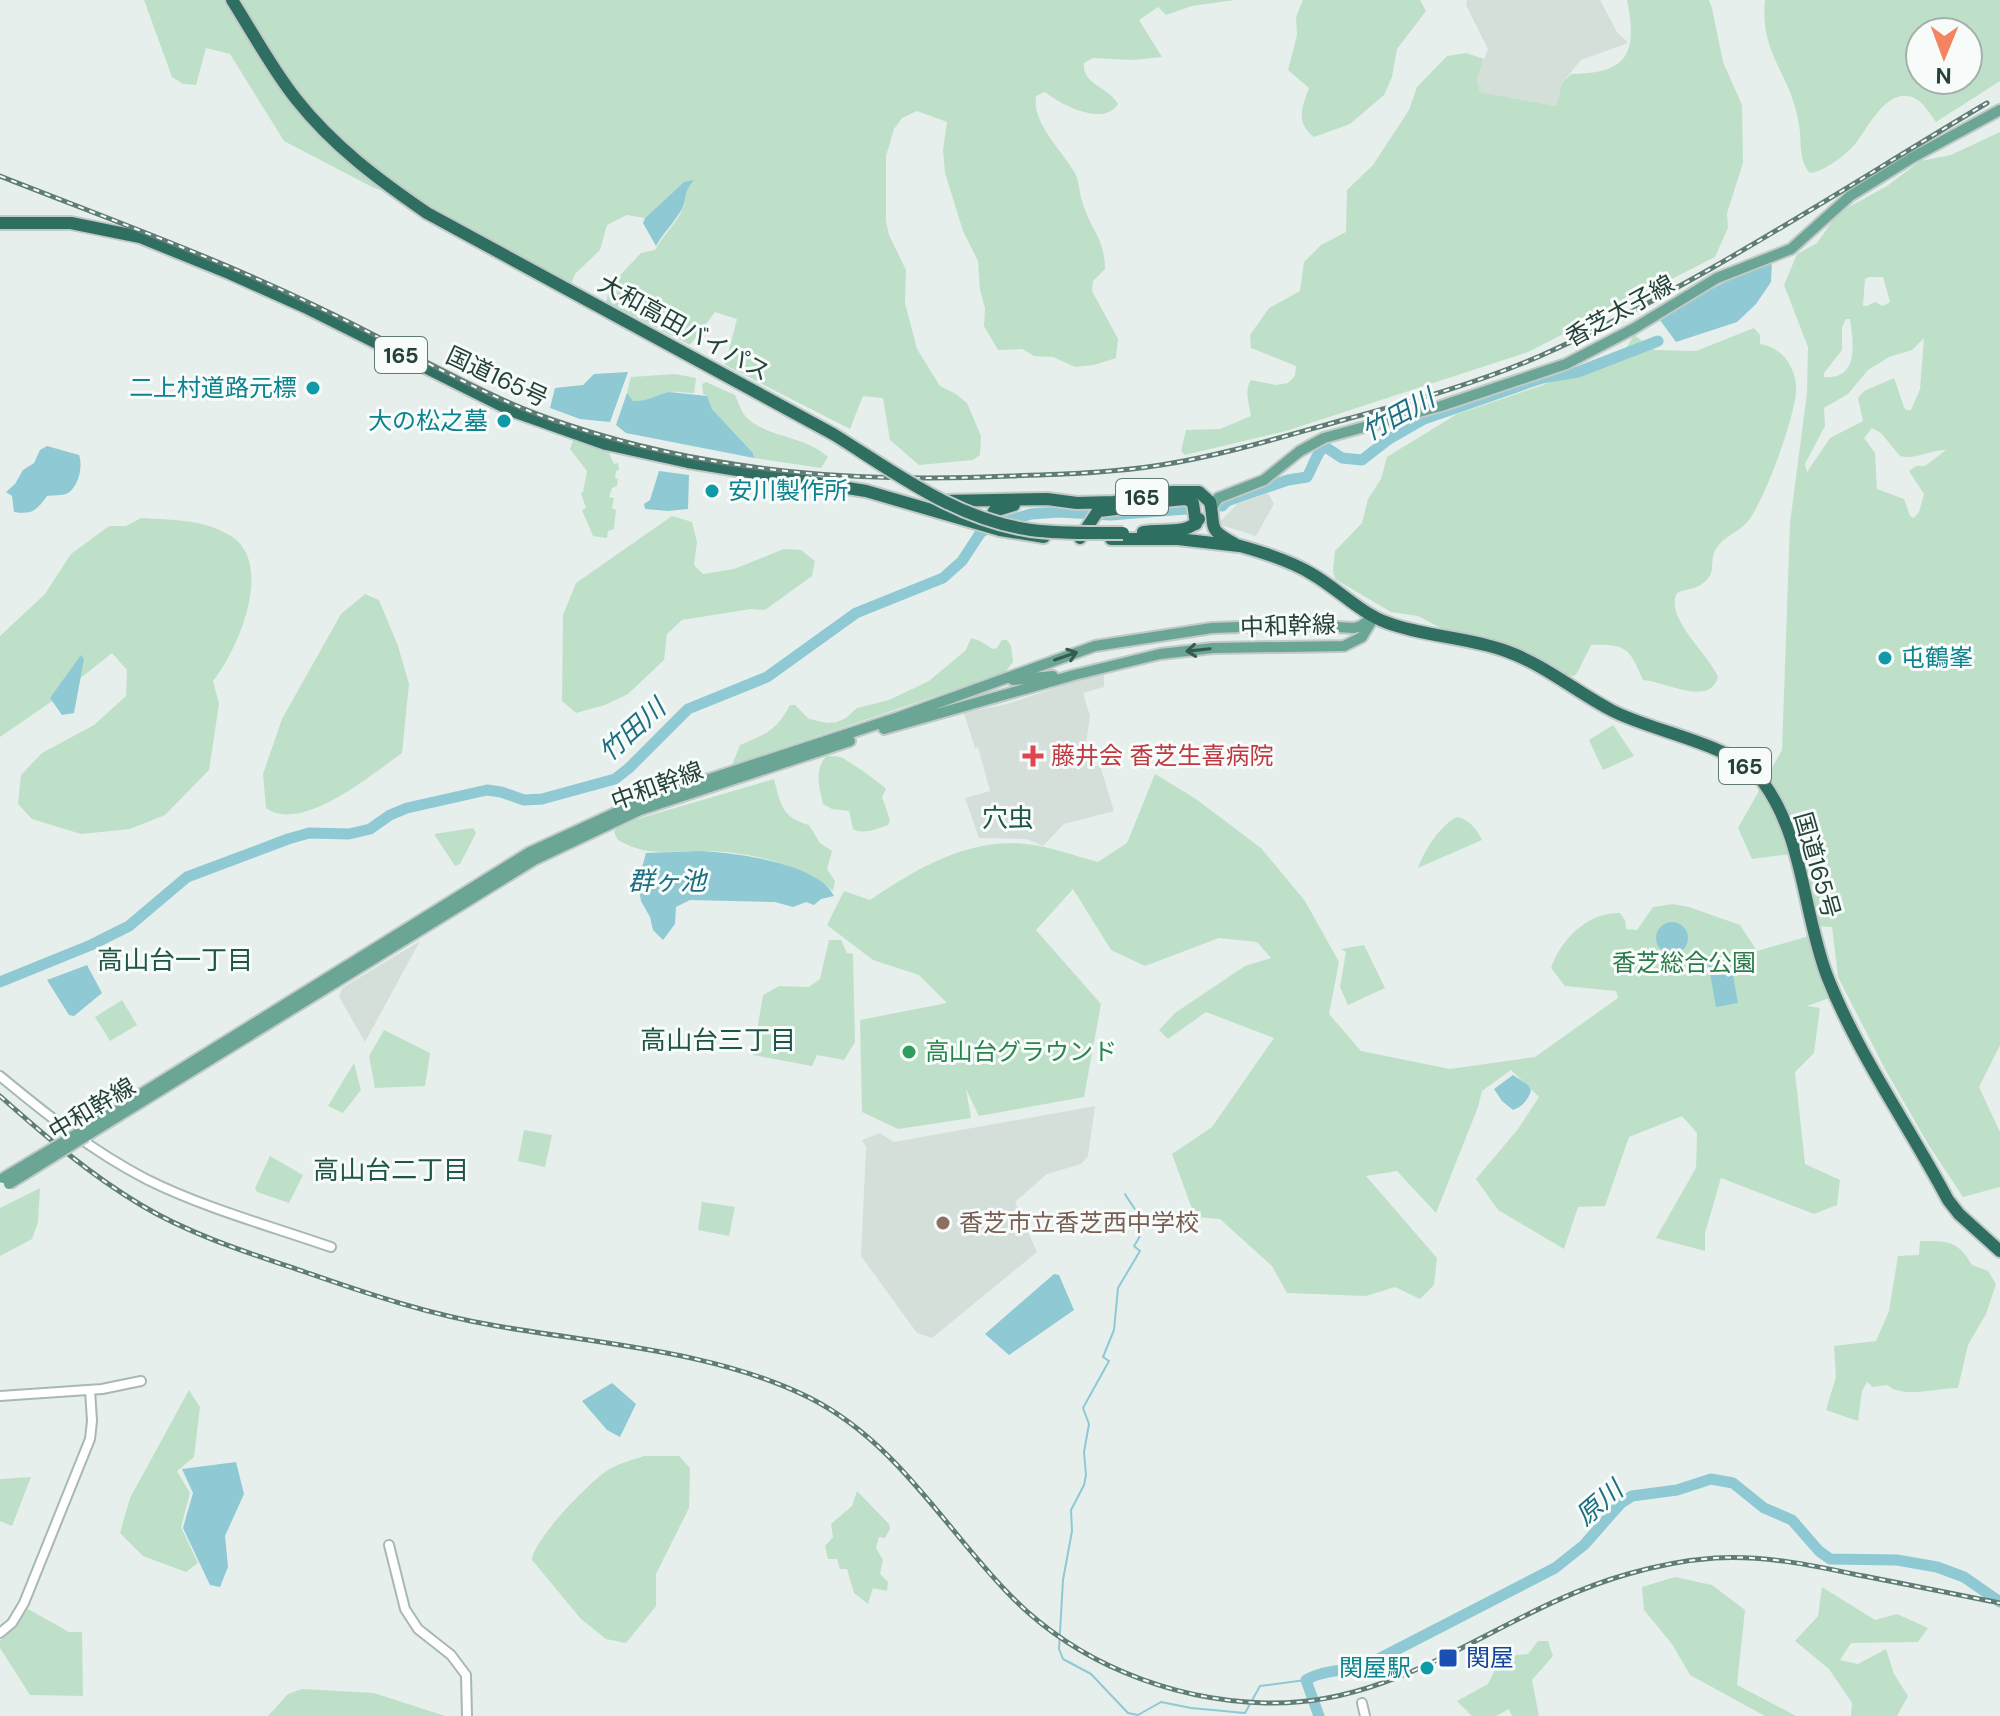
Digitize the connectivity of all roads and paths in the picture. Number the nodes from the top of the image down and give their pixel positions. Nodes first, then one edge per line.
1 (232, 0) edge
2 (2000, 110) edge
3 (0, 223) edge
4 (807, 481) junction
5 (1209, 502) junction
6 (1077, 503) junction
7 (1211, 523) junction
8 (1000, 530) junction
9 (1198, 530) junction
10 (1079, 539) junction
11 (1178, 539) junction
12 (1239, 546) junction
13 (1374, 616) junction
14 (1074, 675) junction
15 (993, 683) junction
16 (0, 1076) edge
17 (83, 1134) junction
18 (3, 1183) edge
19 (331, 1247) dead end
20 (2000, 1251) edge
21 (141, 1381) dead end
22 (90, 1390) junction
23 (0, 1396) edge
24 (389, 1545) dead end
25 (0, 1633) edge
26 (1362, 1703) dead end
27 (467, 1716) edge
28 (1365, 1716) edge

1 - 9 highway, 大和高田バイパス / 165, bridge
2 - 5 main road, 香芝太子線
3 - 4 highway, 国道165号 / 165
4 - 6 highway, 国道165号 / 165
4 - 8 highway, 国道165号 / 165
5 - 6 highway, 国道165号 / 165
5 - 7 highway
5 - 9 highway
6 - 8 highway, 165
7 - 9 highway
7 - 12 highway, 国道165号 / 165
8 - 10 highway, 国道165号 / 165
9 - 10 highway
9 - 11 highway, 165
9 - 12 highway, 国道165号 / 165
10 - 11 highway, 国道165号 / 165
11 - 12 highway, 国道165号 / 165
12 - 13 highway, 国道165号 / 165
13 -> 14 main road, 中和幹線
15 -> 13 main road, 中和幹線
13 - 20 highway, 国道165号 / 165
14 - 15 main road
14 - 17 main road, 中和幹線
15 - 17 main road, 中和幹線
16 - 19 street
17 - 18 main road, 中和幹線, bridge
21 - 22 street
22 - 23 street
22 - 25 street
24 - 27 street
26 - 28 street

